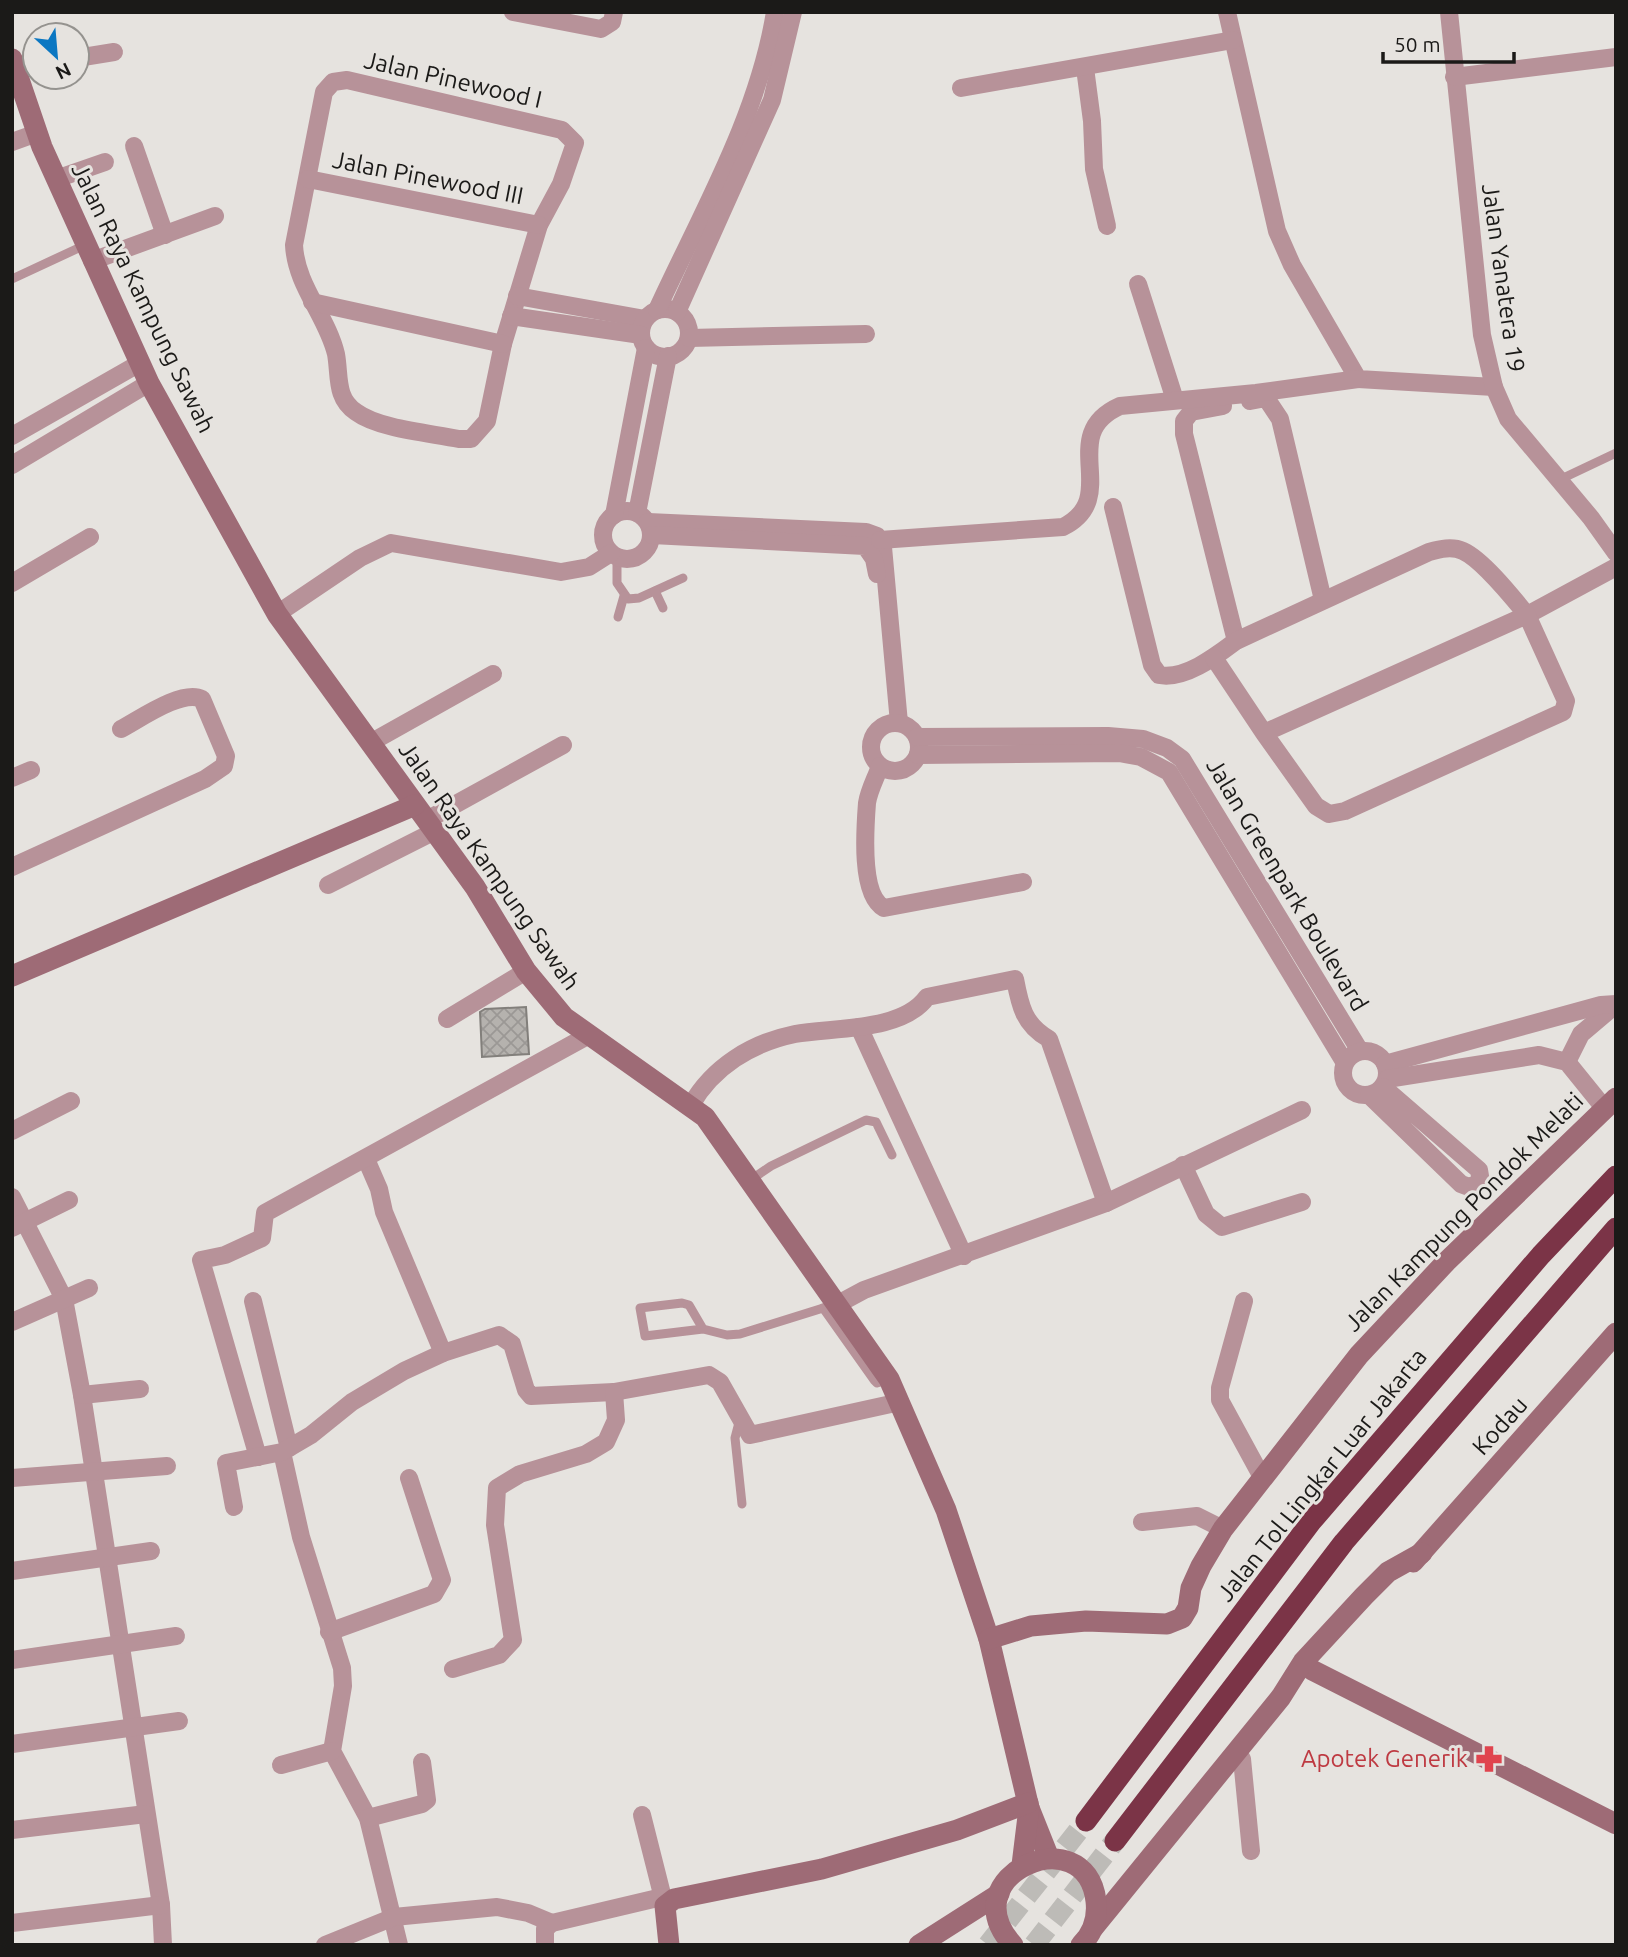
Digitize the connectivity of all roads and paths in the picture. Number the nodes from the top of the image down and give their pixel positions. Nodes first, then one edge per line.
1 (513, 12) edge
2 (614, 12) edge
3 (775, 12) edge
4 (793, 12) edge
5 (1227, 12) edge
6 (1449, 12) edge
7 (1233, 40) junction
8 (114, 52) dead end
9 (91, 56) edge
10 (1616, 57) edge
11 (1085, 68) junction
12 (1454, 77) junction
13 (961, 88) dead end
14 (27, 91) edge
15 (37, 133) junction
16 (12, 142) edge
17 (134, 146) dead end
18 (105, 163) dead end
19 (308, 178) junction
20 (56, 179) junction
21 (215, 216) dead end
22 (539, 225) junction
23 (1107, 226) dead end
24 (165, 235) junction
25 (89, 253) junction
26 (12, 279) edge
27 (1138, 284) dead end
28 (312, 302) junction
29 (514, 306) junction
30 (677, 312) junction
31 (648, 328) junction
32 (866, 334) dead end
33 (689, 338) junction
34 (503, 344) junction
35 (668, 356) junction
36 (140, 363) junction
37 (1358, 379) junction
38 (149, 383) junction
39 (1494, 387) junction
40 (1175, 400) junction
41 (12, 436) edge
42 (1616, 453) edge
43 (12, 465) edge
44 (1559, 480) junction
45 (1113, 508) dead end
46 (614, 515) junction
47 (646, 523) junction
48 (1608, 527) edge
49 (90, 537) dead end
50 (880, 540) junction
51 (1616, 553) edge
52 (614, 555) junction
53 (1616, 567) edge
54 (683, 578) dead end
55 (12, 583) edge
56 (655, 591) junction
57 (624, 596) junction
58 (1323, 600) junction
59 (663, 608) dead end
60 (277, 614) junction
61 (1528, 615) junction
62 (618, 617) dead end
63 (1236, 641) junction
64 (1214, 658) junction
65 (493, 674) dead end
66 (893, 724) junction
67 (121, 729) dead end
68 (1265, 733) junction
69 (370, 743) junction
70 (563, 745) dead end
71 (918, 746) junction
72 (880, 766) junction
73 (31, 770) dead end
74 (12, 778) edge
75 (426, 818) junction
76 (12, 867) edge
77 (1023, 882) dead end
78 (328, 885) dead end
79 (526, 971) junction
80 (12, 976) edge
81 (1324, 994) junction
82 (1308, 1003) junction
83 (1616, 1005) edge
84 (447, 1019) dead end
85 (859, 1027) junction
86 (1514, 1028) junction
87 (589, 1035) junction
88 (1360, 1051) junction
89 (1519, 1057) junction
90 (1567, 1062) junction
91 (1345, 1063) junction
92 (1381, 1081) junction
93 (71, 1101) dead end
94 (1611, 1103) edge
95 (691, 1105) junction
96 (1302, 1110) dead end
97 (12, 1131) edge
98 (892, 1155) dead end
99 (366, 1159) junction
100 (1183, 1165) junction
101 (1616, 1176) edge
102 (749, 1181) junction
103 (12, 1197) edge
104 (69, 1200) dead end
105 (1302, 1202) dead end
106 (1105, 1203) junction
107 (17, 1225) edge
108 (1616, 1228) edge
109 (964, 1256) junction
110 (89, 1288) dead end
111 (64, 1299) junction
112 (253, 1301) dead end
113 (1244, 1301) dead end
114 (830, 1306) junction
115 (12, 1322) edge
116 (703, 1329) junction
117 (1616, 1333) edge
118 (443, 1353) junction
119 (140, 1389) dead end
120 (614, 1392) junction
121 (82, 1395) junction
122 (900, 1402) junction
123 (740, 1419) junction
124 (285, 1450) junction
125 (258, 1457) junction
126 (167, 1466) dead end
127 (92, 1470) junction
128 (12, 1478) edge
129 (409, 1478) dead end
130 (1263, 1479) junction
131 (741, 1504) dead end
132 (234, 1507) dead end
133 (1142, 1522) dead end
134 (1223, 1530) junction
135 (151, 1551) dead end
136 (1422, 1553) junction
137 (106, 1558) junction
138 (12, 1571) edge
139 (328, 1632) junction
140 (176, 1636) dead end
141 (989, 1639) junction
142 (119, 1644) junction
143 (12, 1660) edge
144 (453, 1669) dead end
145 (1312, 1670) junction
146 (1281, 1697) junction
147 (179, 1721) dead end
148 (133, 1727) junction
149 (12, 1745) edge
150 (1237, 1750) junction
151 (332, 1751) junction
152 (422, 1762) dead end
153 (281, 1765) dead end
154 (1029, 1805) junction
155 (146, 1814) junction
156 (642, 1815) dead end
157 (369, 1818) junction
158 (1086, 1821) tunnel mouth
159 (1616, 1825) edge
160 (12, 1830) edge
161 (1115, 1841) tunnel mouth
162 (1251, 1851) dead end
163 (1049, 1858) junction
164 (1022, 1865) junction
165 (1132, 1876) junction
166 (1090, 1882) junction
167 (999, 1894) junction
168 (664, 1902) junction
169 (161, 1905) junction
170 (394, 1917) junction
171 (955, 1920) junction
172 (12, 1923) edge
173 (552, 1923) junction
174 (1000, 1926) junction
175 (1087, 1936) edge
176 (163, 1945) edge
177 (325, 1945) edge
178 (399, 1945) edge
179 (545, 1945) edge
180 (669, 1945) edge
181 (919, 1945) edge
182 (1013, 1945) edge

1 - 2 street
3 - 31 street
4 - 30 street
5 - 7 street
6 - 12 street, Jalan Yanatera 19
7 - 11 street
7 - 37 street
8 - 9 street
10 - 12 street
11 - 13 street
11 - 23 street
12 - 39 street, Jalan Yanatera 19
14 - 15 street, Jalan Raya Kampung Sawah
15 - 16 street
15 - 20 street, Jalan Raya Kampung Sawah
17 - 24 street
18 - 20 street
19 - 22 street, Jalan Pinewood III
19 - 22 street, Jalan Pinewood I
19 - 28 street
20 - 25 street, Jalan Raya Kampung Sawah
21 - 24 street
22 - 29 street
24 - 25 street
25 - 26 lane
25 - 36 street, Jalan Raya Kampung Sawah
27 - 40 street
28 - 34 street
28 - 34 street
29 - 31 street
29 - 34 street
30 - 31 street
30 - 33 street
31 - 35 street
31 - 46 street
32 - 33 street
33 - 35 street
35 - 47 street
36 - 38 street, Jalan Raya Kampung Sawah
36 - 41 street
37 - 39 street
37 - 40 street
38 - 43 street
38 - 60 street, Jalan Raya Kampung Sawah
39 - 44 street, Jalan Yanatera 19
40 - 50 street
42 - 44 lane
44 - 48 street, Jalan Yanatera 19
45 - 64 street
46 - 47 street
46 - 52 street
47 - 50 street
47 - 52 street
47 - 66 street
48 - 51 street, Jalan Yanatera 19
49 - 55 street
50 - 66 street
52 - 57 lane
52 - 60 street
53 - 61 street
54 - 56 lane
56 - 57 lane
56 - 59 lane
57 - 62 lane
58 - 61 street
58 - 63 street
58 - 63 street
60 - 69 street, Jalan Raya Kampung Sawah
61 - 68 street
61 - 68 street
63 - 64 street
64 - 68 street
65 - 69 street
66 - 71 street
66 - 72 street
67 - 76 street
69 - 75 street, Jalan Raya Kampung Sawah
70 - 75 street
71 - 72 street
71 - 81 street, Jalan Greenpark Boulevard
71 - 82 street, Jalan Greenpark Boulevard
72 - 77 street
73 - 74 street
75 - 78 street
75 - 79 street, Jalan Raya Kampung Sawah
75 - 80 street
79 - 84 street
79 - 87 street, Jalan Raya Kampung Sawah
81 - 82 street
81 - 88 street, Jalan Greenpark Boulevard
82 - 91 street, Jalan Greenpark Boulevard
83 - 86 street
83 - 90 street
85 - 95 street
85 - 106 street
85 - 109 street
86 - 89 street
86 - 92 street
87 - 95 street, Jalan Raya Kampung Sawah
87 - 99 street
88 - 91 street
88 - 92 street
89 - 90 street
89 - 92 street
90 - 94 street
91 - 92 street
92 - 92 street
93 - 97 street
94 - 130 street, Jalan Kampung Pondok Melati
95 - 102 street, Jalan Raya Kampung Sawah
96 - 100 street
98 - 102 lane
99 - 118 street
99 - 125 street
100 - 105 street
100 - 106 street
101 - 158 highway, Jalan Tol Lingkar Luar Jakarta
102 - 114 street, Jalan Raya Kampung Sawah
103 - 107 street
104 - 107 street
106 - 109 street
107 - 111 street
108 - 161 highway
109 - 114 street
110 - 111 street
111 - 115 street
111 - 121 street
112 - 124 street
113 - 130 street
114 - 116 lane
114 - 122 street, Jalan Raya Kampung Sawah
116 - 116 lane
117 - 136 street, Kodau
118 - 120 street
118 - 124 street
119 - 121 street
120 - 123 street
120 - 144 street
121 - 127 street
122 - 123 street
122 - 141 street, Jalan Raya Kampung Sawah
123 - 131 lane
124 - 125 street
124 - 139 street
125 - 132 street
126 - 127 street
127 - 128 street
127 - 137 street
129 - 139 street
130 - 134 street, Jalan Kampung Pondok Melati
133 - 134 street
134 - 141 street, Jalan Kampung Pondok Melati
135 - 137 street
136 - 145 street, Kodau
136 - 146 street, Kodau
137 - 138 street
137 - 142 street
139 - 151 street
140 - 142 street
141 - 154 street, Jalan Raya Kampung Sawah
142 - 143 street
142 - 148 street
145 - 146 street, Kodau
145 - 159 street
146 - 150 street, Kodau
147 - 148 street
148 - 149 street
148 - 155 street
150 - 162 street
150 - 165 street, Kodau
151 - 153 street
151 - 157 street
152 - 157 street
154 - 163 street, Jalan Raya Kampung Sawah
154 - 164 street, Jalan Raya Kampung Sawah
154 - 168 street
155 - 160 street
155 - 169 street
156 - 168 street
157 - 170 street
163 - 164 street
163 - 166 street
164 - 167 street
165 - 166 street
165 - 175 street, Kodau
166 - 175 street
167 - 171 street
167 - 174 street
168 - 173 street
168 - 180 street
169 - 172 street
169 - 176 street
170 - 173 street
170 - 177 street
170 - 178 street
171 - 174 street
171 - 181 street
173 - 179 street
174 - 182 street

